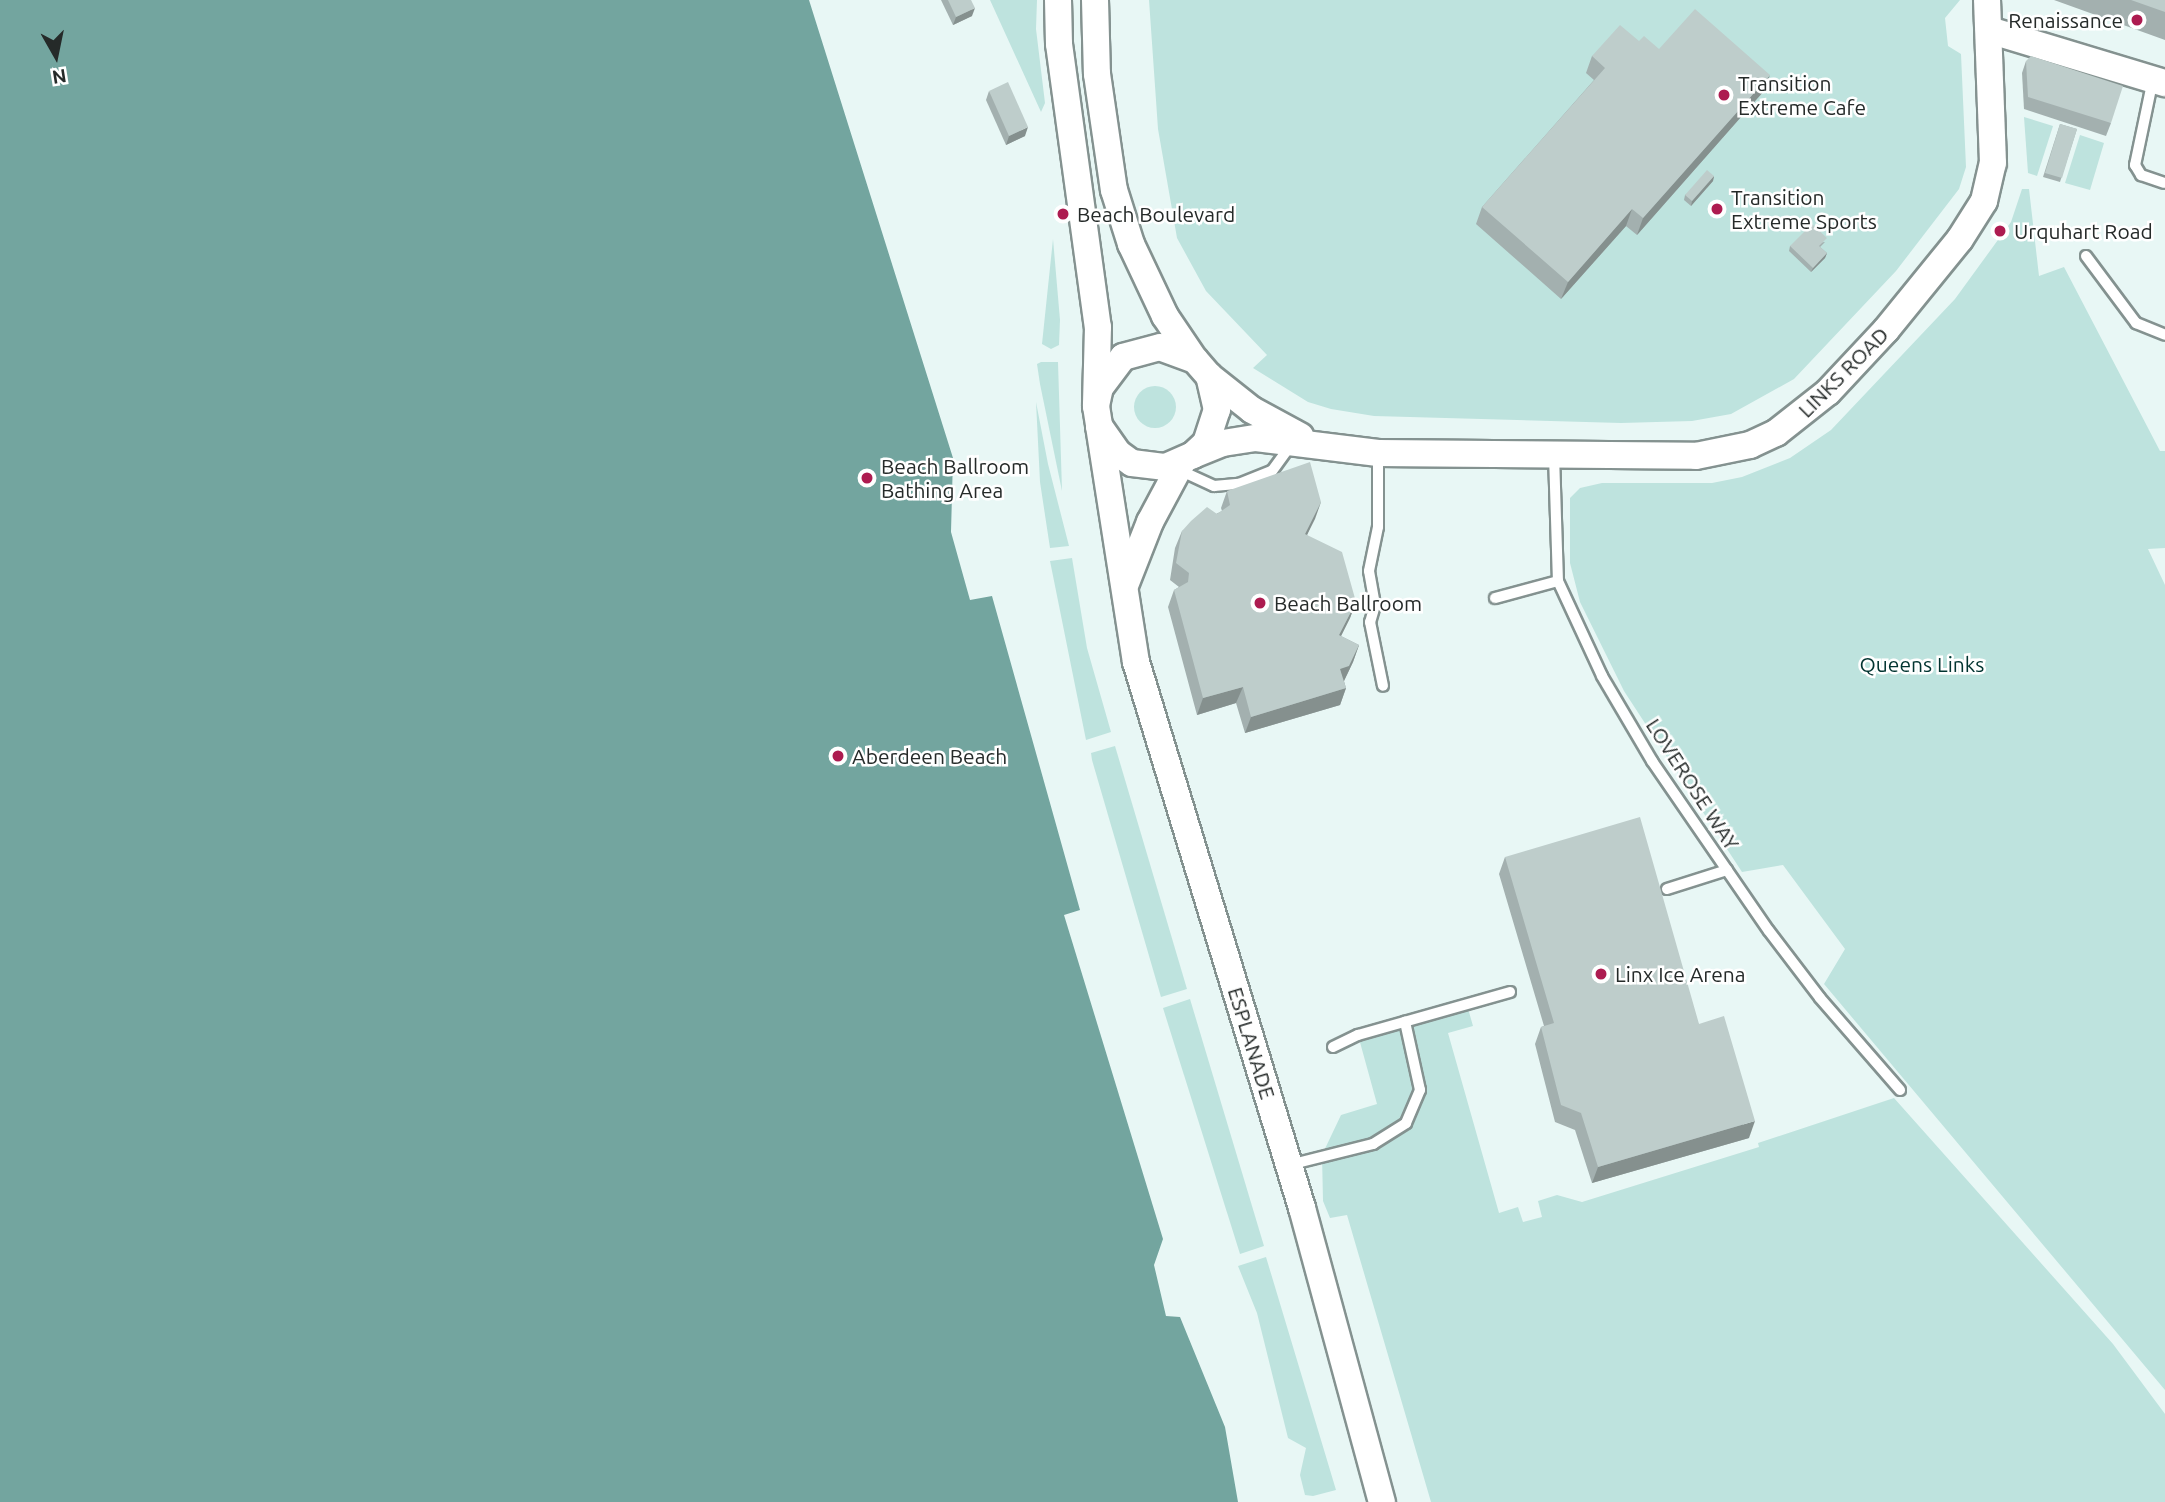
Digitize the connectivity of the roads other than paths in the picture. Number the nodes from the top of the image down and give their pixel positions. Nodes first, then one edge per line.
1 (1058, 0) edge
2 (1095, 0) edge
3 (1987, 0) edge
4 (1989, 30) junction
5 (2159, 81) edge
6 (2164, 183) edge
7 (2086, 256) dead end
8 (2165, 335) edge
9 (1202, 368) junction
10 (1098, 416) junction
11 (1293, 442) junction
12 (1320, 444) junction
13 (1378, 453) junction
14 (1554, 455) junction
15 (1180, 463) junction
16 (1559, 581) junction
17 (1126, 583) junction
18 (1494, 598) dead end
19 (1383, 686) dead end
20 (1727, 870) junction
21 (1667, 889) dead end
22 (1510, 992) dead end
23 (1405, 1022) junction
24 (1333, 1047) dead end
25 (1900, 1090) dead end
26 (1289, 1165) junction
27 (1382, 1502) edge

1 - 10 street
2 - 9 street
3 - 4 street, LINKS ROAD
4 - 5 street
4 - 14 street, LINKS ROAD
5 - 6 lane
7 - 8 lane
9 - 10 street
9 - 12 street, LINKS ROAD
9 - 15 street
10 - 15 street
10 - 17 street, ESPLANADE
11 - 12 street, LINKS ROAD
11 - 15 street, LINKS ROAD
11 - 15 lane
12 - 13 street, LINKS ROAD
13 - 14 street, LINKS ROAD
13 - 19 lane
14 - 16 lane, LOVEROSE WAY
15 - 17 street, ESPLANADE
16 - 18 lane
16 - 20 lane, LOVEROSE WAY
17 - 26 street, ESPLANADE
20 - 21 lane
20 - 25 lane, LOVEROSE WAY
22 - 23 lane
23 - 24 lane
23 - 26 lane
26 - 27 street, ESPLANADE

